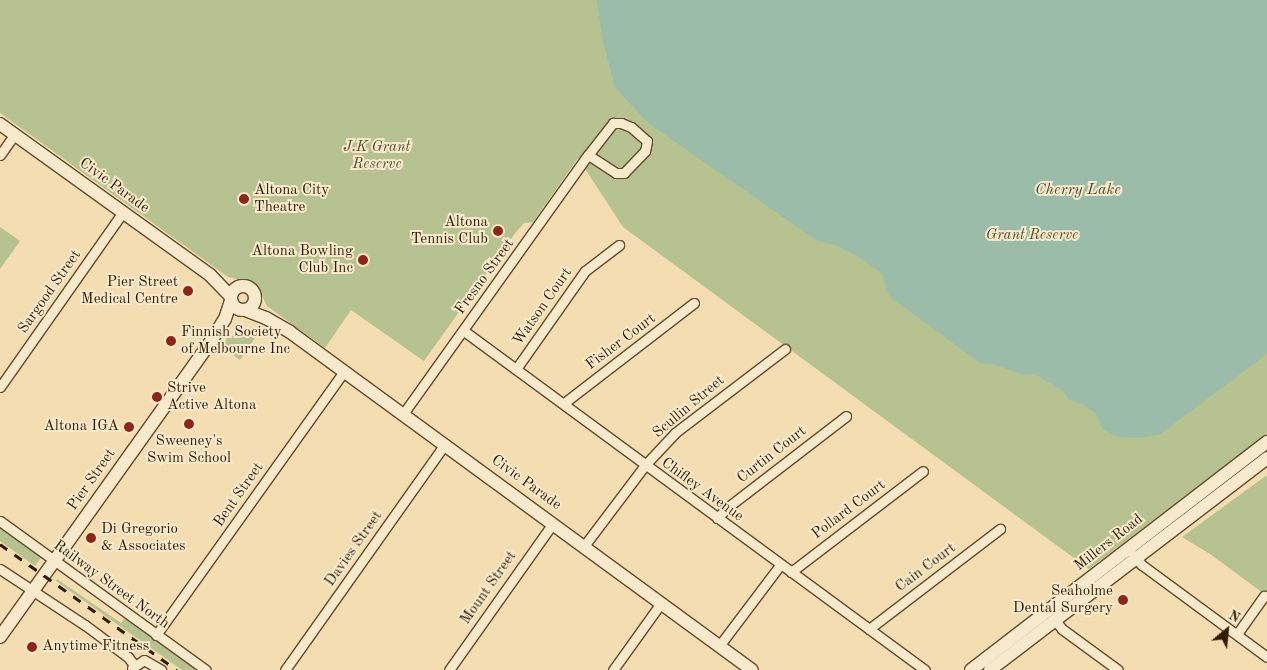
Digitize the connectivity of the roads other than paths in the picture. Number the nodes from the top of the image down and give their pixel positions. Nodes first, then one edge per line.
1 (0, 124) edge
2 (14, 134) junction
3 (0, 155) edge
4 (588, 156) junction
5 (123, 212) junction
6 (619, 245) dead end
7 (210, 274) junction
8 (242, 286) junction
9 (255, 296) junction
10 (231, 298) junction
11 (694, 303) dead end
12 (244, 310) junction
13 (279, 325) junction
14 (464, 331) junction
15 (211, 341) junction
16 (785, 349) dead end
17 (516, 369) junction
18 (344, 371) junction
19 (0, 387) edge
20 (564, 403) junction
21 (404, 414) junction
22 (846, 416) dead end
23 (1267, 442) edge
24 (445, 444) junction
25 (1267, 458) edge
26 (645, 465) junction
27 (924, 471) dead end
28 (717, 518) junction
29 (0, 521) edge
30 (553, 523) junction
31 (1000, 528) dead end
32 (584, 546) junction
33 (1127, 549) junction
34 (1136, 559) junction
35 (55, 561) junction
36 (780, 564) junction
37 (0, 569) edge
38 (791, 572) junction
39 (33, 591) junction
40 (1264, 596) dead end
41 (661, 603) junction
42 (1055, 620) junction
43 (869, 629) junction
44 (1236, 634) junction
45 (156, 635) junction
46 (0, 637) edge
47 (719, 646) junction
48 (1267, 657) edge
49 (132, 668) edge
50 (161, 670) edge
51 (206, 670) edge
52 (285, 670) edge
53 (448, 670) edge
54 (614, 670) edge
55 (752, 670) edge
56 (925, 670) edge
57 (971, 670) edge
58 (990, 670) edge
59 (1118, 670) edge

1 - 2 street, Civic Parade
2 - 3 street
2 - 5 street, Civic Parade
4 - 4 street, Fresno Street
4 - 14 street, Fresno Street
5 - 7 street, Civic Parade
5 - 19 street, Sargood Street
6 - 17 street, Watson Court
7 - 8 street, Civic Parade
7 - 10 street, Civic Parade
8 - 9 street
8 - 10 street
9 - 12 street
9 - 13 street, Civic Parade
10 - 12 street
10 - 15 street, Pier Street
11 - 20 street, Fisher Court
12 - 13 street, Civic Parade
12 - 15 street, Pier Street
13 - 18 street, Civic Parade
14 - 17 street, Chifley Avenue
14 - 21 street, Fresno Street
15 - 35 street, Pier Street
16 - 26 street, Scullin Street
17 - 20 street, Chifley Avenue
18 - 21 street, Civic Parade
18 - 45 street, Bent Street
20 - 26 street, Chifley Avenue
21 - 24 street, Civic Parade
22 - 28 street, Curtin Court
23 - 33 street, Millers Road
24 - 30 street, Civic Parade
24 - 52 street, Davies Street
25 - 34 street, Millers Road
26 - 28 street, Chifley Avenue
26 - 32 street, Scullin Street
27 - 38 street, Pollard Court
28 - 36 street, Chifley Avenue
29 - 35 street, Railway Street North
30 - 32 street, Civic Parade
30 - 53 street, Mount Street
31 - 43 street, Cain Court
32 - 41 street, Civic Parade
33 - 34 street
33 - 57 street, Millers Road
34 - 42 street, Millers Road
34 - 44 street
35 - 39 street, Pier Street
35 - 45 street, Railway Street North
36 - 38 street, Chifley Avenue
36 - 47 street
37 - 39 street
38 - 43 street, Chifley Avenue
39 - 46 street, Pier Street
39 - 49 street
40 - 44 street
41 - 47 street, Civic Parade
41 - 54 street
42 - 58 street, Millers Road
42 - 59 street
43 - 56 street, Chifley Avenue
44 - 48 street
45 - 51 street, Railway Street North
47 - 55 street, Civic Parade
49 - 50 street

